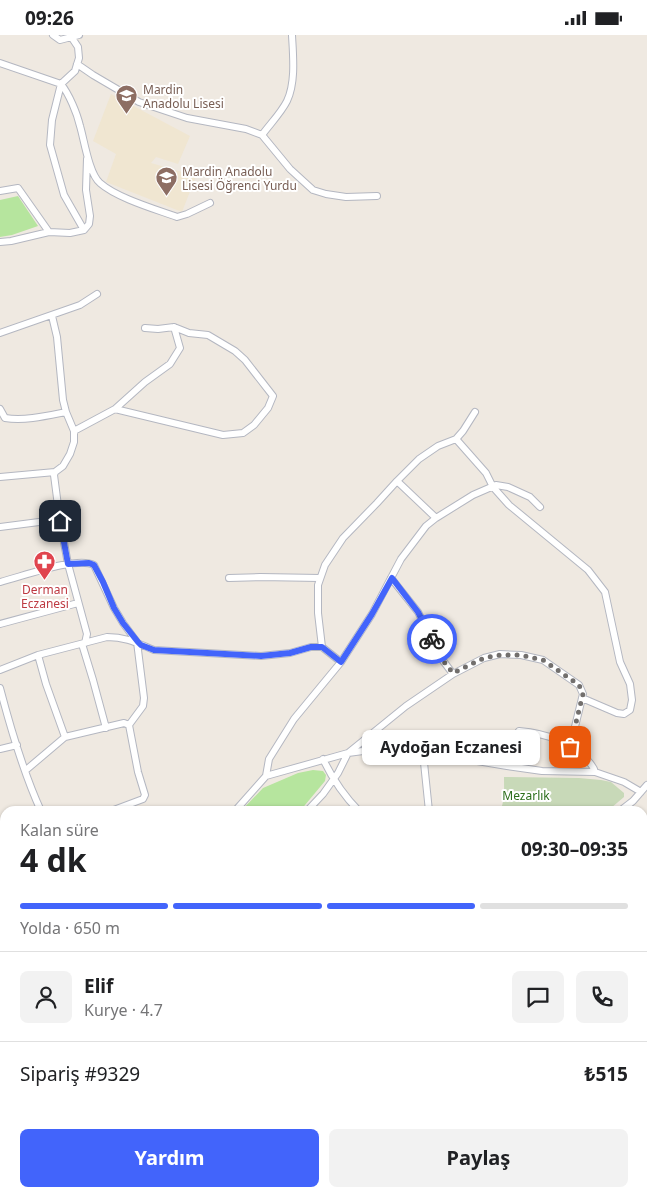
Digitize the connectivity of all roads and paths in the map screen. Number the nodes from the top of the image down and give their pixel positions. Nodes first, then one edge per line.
1 (53, 35) edge
2 (79, 35) edge
3 (292, 35) edge
4 (72, 38) junction
5 (0, 63) edge
6 (77, 64) junction
7 (61, 84) junction
8 (262, 135) junction
9 (87, 153) junction
10 (0, 191) edge
11 (377, 196) dead end
12 (210, 203) dead end
13 (84, 229) junction
14 (49, 232) junction
15 (0, 243) edge
16 (97, 294) dead end
17 (52, 316) junction
18 (174, 327) junction
19 (146, 328) dead end
20 (0, 333) edge
21 (0, 409) edge
22 (115, 409) junction
23 (66, 412) junction
24 (475, 412) dead end
25 (74, 431) junction
26 (456, 439) junction
27 (54, 472) junction
28 (0, 477) edge
29 (397, 481) junction
30 (493, 487) junction
31 (540, 507) dead end
32 (436, 518) junction
33 (60, 521) junction
34 (0, 527) edge
35 (68, 564) junction
36 (229, 578) dead end
37 (320, 578) junction
38 (392, 578) junction
39 (0, 583) edge
40 (78, 603) junction
41 (0, 624) edge
42 (138, 642) junction
43 (83, 644) junction
44 (322, 647) junction
45 (38, 655) junction
46 (341, 662) junction
47 (0, 670) edge
48 (453, 673) junction
49 (0, 689) edge
50 (582, 697) junction
51 (2, 707) edge
52 (129, 725) junction
53 (106, 728) junction
54 (65, 737) junction
55 (17, 745) junction
56 (570, 747) junction
57 (0, 749) edge
58 (348, 753) junction
59 (424, 753) junction
60 (322, 759) junction
61 (507, 767) junction
62 (26, 770) junction
63 (595, 772) junction
64 (266, 776) junction
65 (333, 780) junction
66 (647, 785) edge
67 (641, 792) junction
68 (39, 806) edge
69 (124, 806) edge
70 (239, 806) edge
71 (312, 806) edge
72 (355, 806) edge
73 (429, 806) edge
74 (626, 806) edge

1 - 4 street
2 - 4 street
3 - 8 street
4 - 6 street
5 - 7 street
6 - 7 street
6 - 8 street
7 - 9 street
7 - 13 street
8 - 11 street
9 - 12 street
9 - 13 street
10 - 14 street
13 - 14 street
14 - 15 street
16 - 17 street
17 - 20 street
17 - 23 street
18 - 19 street
18 - 22 street
18 - 22 street
21 - 23 street
22 - 25 street
23 - 25 street
24 - 26 street
25 - 27 street
26 - 29 street
26 - 30 street
27 - 28 street
27 - 33 street
29 - 32 street
29 - 37 street
30 - 31 street
30 - 32 street
30 - 50 street
32 - 38 street
33 - 34 street
33 - 35 street
35 - 39 street
35 - 40 street
35 - 42 street
36 - 37 street
37 - 44 street
38 - 46 street
38 - 48 street
40 - 41 street
40 - 43 street
42 - 43 street
42 - 44 street
42 - 52 street
43 - 45 street
43 - 53 street
44 - 46 street
45 - 47 street
45 - 54 street
46 - 64 street
48 - 50 street
48 - 58 street
49 - 51 street
50 - 56 street
51 - 55 street
52 - 53 street
52 - 69 street
53 - 54 street
54 - 62 street
55 - 57 street
55 - 62 street
56 - 61 street
56 - 63 street
58 - 59 street
58 - 60 street
58 - 65 street
59 - 61 street
59 - 73 street
60 - 64 street
60 - 65 street
61 - 63 street
62 - 68 street
63 - 67 street
64 - 70 street
65 - 71 street
65 - 72 street
66 - 67 street
67 - 74 street

